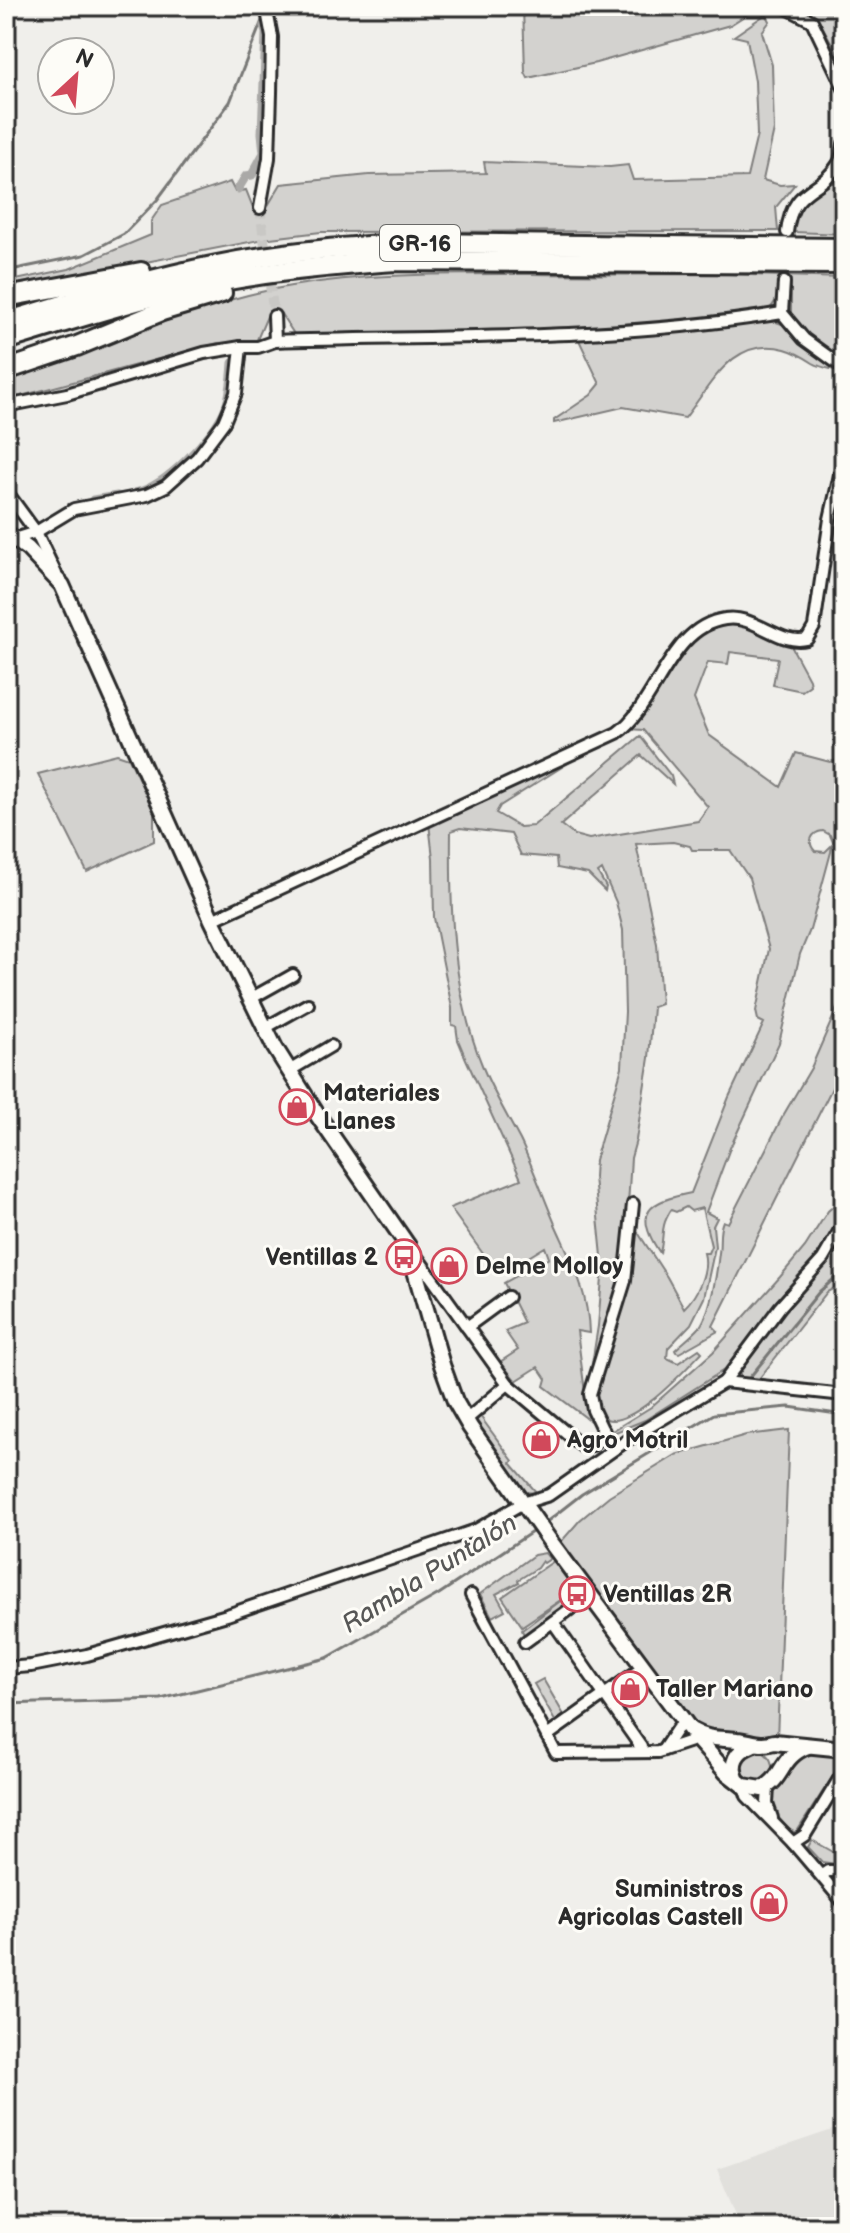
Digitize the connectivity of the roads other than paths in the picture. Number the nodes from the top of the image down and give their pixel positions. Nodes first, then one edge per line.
1 (266, 6) edge
2 (783, 6) edge
3 (844, 88) edge
4 (844, 144) edge
5 (260, 208) tunnel mouth
6 (787, 232) dead end
7 (844, 248) edge
8 (247, 260) junction
9 (844, 264) edge
10 (330, 266) junction
11 (784, 282) dead end
12 (6, 297) edge
13 (782, 313) junction
14 (274, 316) tunnel mouth
15 (6, 322) edge
16 (6, 340) edge
17 (275, 341) junction
18 (241, 347) junction
19 (844, 368) edge
20 (6, 370) edge
21 (6, 406) edge
22 (844, 457) edge
23 (6, 491) edge
24 (36, 532) junction
25 (10, 536) edge
26 (62, 585) junction
27 (212, 920) junction
28 (293, 975) dead end
29 (250, 999) junction
30 (308, 1004) dead end
31 (265, 1028) junction
32 (331, 1046) dead end
33 (289, 1071) junction
34 (633, 1204) dead end
35 (844, 1223) edge
36 (408, 1246) junction
37 (508, 1297) dead end
38 (467, 1327) junction
39 (724, 1382) junction
40 (508, 1384) junction
41 (844, 1395) edge
42 (466, 1420) junction
43 (604, 1431) junction
44 (612, 1450) junction
45 (525, 1506) junction
46 (471, 1595) dead end
47 (584, 1599) dead end
48 (553, 1622) junction
49 (525, 1642) dead end
50 (6, 1668) edge
51 (642, 1668) junction
52 (604, 1695) junction
53 (692, 1731) junction
54 (547, 1736) junction
55 (758, 1745) junction
56 (808, 1746) junction
57 (641, 1747) dead end
58 (844, 1749) edge
59 (661, 1751) junction
60 (779, 1770) junction
61 (844, 1771) edge
62 (740, 1782) junction
63 (768, 1787) junction
64 (773, 1820) junction
65 (793, 1843) junction
66 (844, 1871) edge
67 (822, 1875) junction
68 (844, 1903) edge

1 - 5 street
2 - 3 street
4 - 6 street
7 - 8 highway, GR-16
8 - 12 highway
8 - 15 highway, GR-16
9 - 10 highway, GR-16
10 - 16 highway, GR-16
10 - 20 highway
11 - 13 street
13 - 17 street
13 - 19 street
14 - 17 street
17 - 18 street
18 - 21 street
18 - 24 street
22 - 27 street
23 - 24 street
24 - 25 street
24 - 26 street
25 - 26 street
26 - 27 street
27 - 29 street
28 - 29 street
29 - 31 street
30 - 31 street
31 - 33 street
32 - 33 street
33 - 36 street
34 - 43 street
35 - 39 street
36 - 38 street
36 - 42 street
37 - 38 street
38 - 40 street
39 - 41 street
39 - 44 street
40 - 42 street
40 - 43 street
42 - 45 street
43 - 44 street
44 - 45 street
45 - 50 street
45 - 51 street
46 - 54 street
47 - 48 street
48 - 49 street
48 - 52 street
51 - 52 street
51 - 53 street
52 - 54 street
52 - 57 street
53 - 55 street
53 - 59 street
53 - 59 street
53 - 62 street
54 - 59 street
55 - 56 street
55 - 60 street
55 - 62 street
56 - 58 street
56 - 60 street
60 - 63 street
61 - 65 street
62 - 63 street
62 - 64 street
63 - 64 street
64 - 65 street
65 - 67 street
66 - 67 street
67 - 68 street

